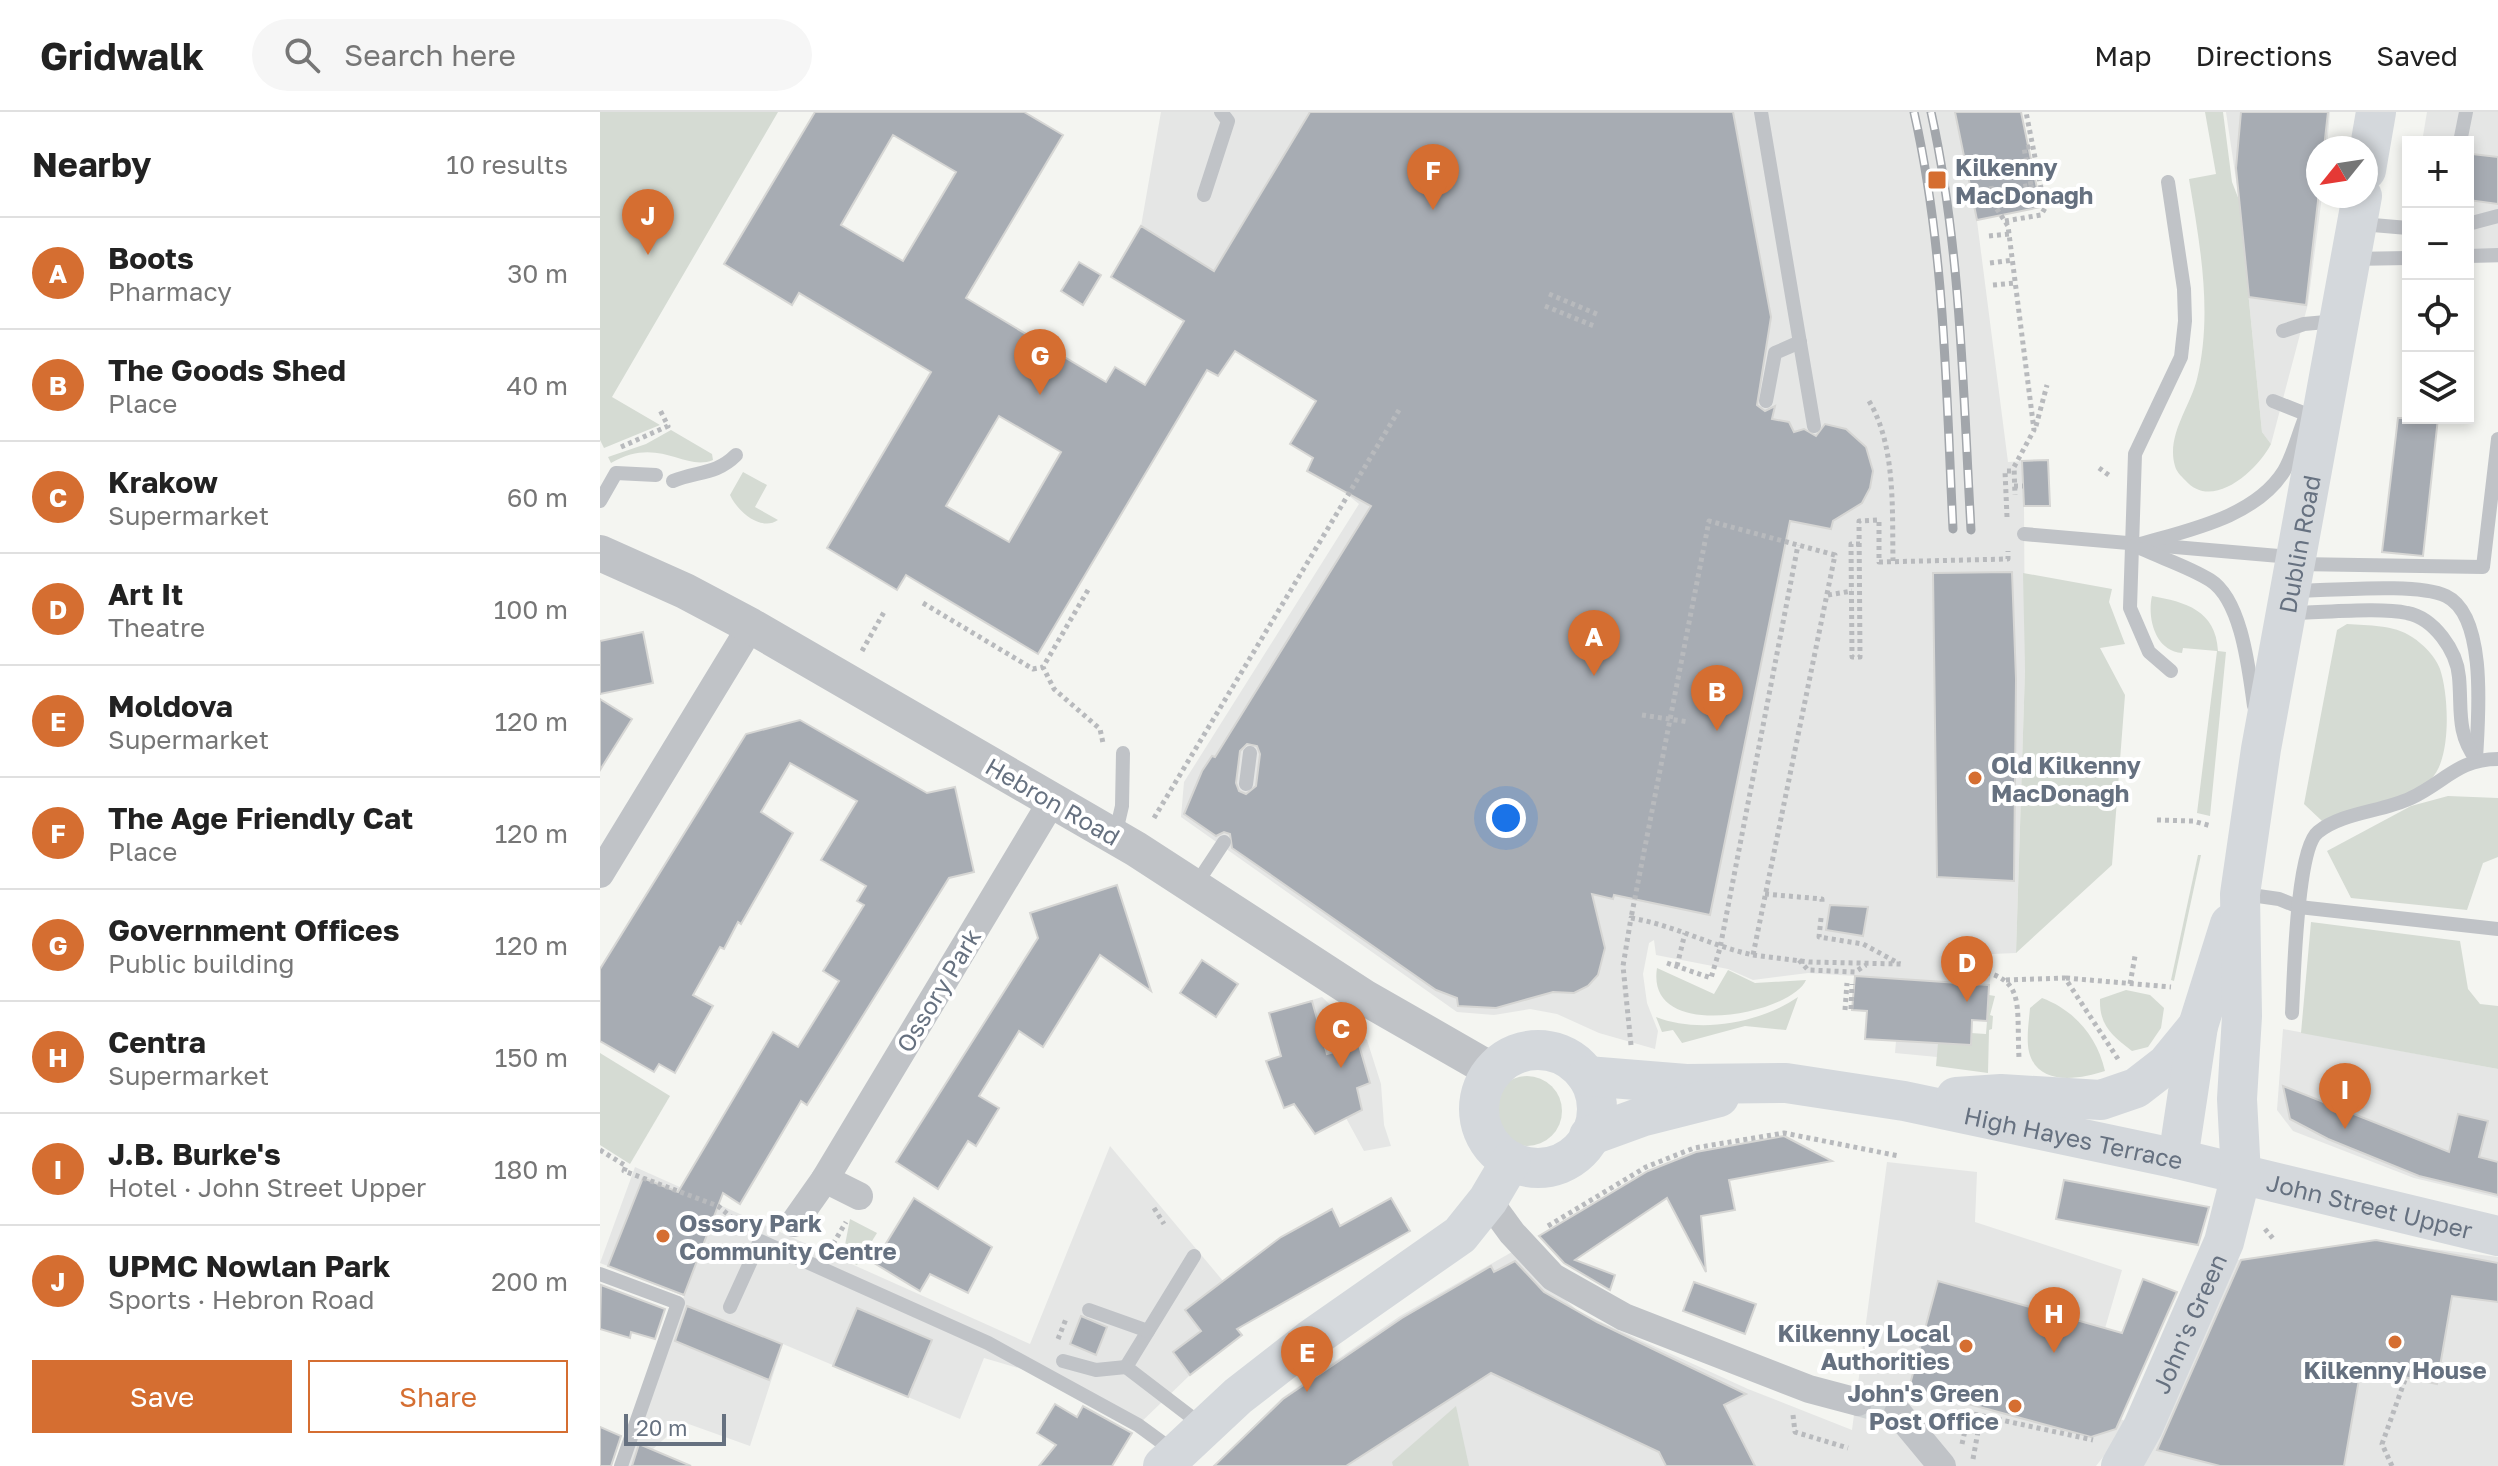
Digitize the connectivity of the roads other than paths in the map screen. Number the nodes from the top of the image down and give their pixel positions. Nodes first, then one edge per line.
1 (1221, 112) edge
2 (1761, 112) edge
3 (2376, 112) edge
4 (2466, 112) edge
5 (2372, 136) edge
6 (2461, 136) edge
7 (2168, 182) dead end
8 (1204, 195) dead end
9 (2498, 216) edge
10 (2474, 222) edge
11 (2356, 226) edge
12 (2402, 228) edge
13 (2402, 254) edge
14 (2498, 255) edge
15 (2474, 256) edge
16 (2283, 331) dead end
17 (2335, 335) junction
18 (1800, 342) junction
19 (1766, 401) dead end
20 (2273, 401) dead end
21 (2313, 417) junction
22 (1814, 426) dead end
23 (2498, 439) edge
24 (736, 455) dead end
25 (656, 475) dead end
26 (673, 481) dead end
27 (600, 501) edge
28 (2024, 534) dead end
29 (2134, 546) junction
30 (600, 553) edge
31 (2292, 581) junction
32 (751, 626) junction
33 (2171, 671) dead end
34 (2261, 749) junction
35 (1123, 753) dead end
36 (1250, 753) dead end
37 (2476, 759) junction
38 (2498, 759) edge
39 (1246, 784) dead end
40 (1052, 801) junction
41 (1115, 837) junction
42 (1224, 842) dead end
43 (600, 874) edge
44 (1194, 887) junction
45 (2240, 894) junction
46 (2299, 907) junction
47 (2498, 929) edge
48 (2292, 1013) dead end
49 (2198, 1026) junction
50 (1493, 1071) junction
51 (1587, 1076) junction
52 (1786, 1083) junction
53 (1904, 1101) junction
54 (1589, 1136) junction
55 (2178, 1159) junction
56 (1511, 1161) junction
57 (2241, 1175) junction
58 (825, 1179) junction
59 (859, 1196) dead end
60 (1488, 1200) junction
61 (794, 1223) dead end
62 (2498, 1236) edge
63 (1194, 1256) dead end
64 (600, 1274) edge
65 (730, 1307) dead end
66 (1089, 1310) dead end
67 (1148, 1331) junction
68 (1063, 1361) dead end
69 (1126, 1367) junction
70 (1858, 1402) tunnel mouth
71 (1898, 1413) tunnel mouth
72 (1181, 1448) edge
73 (2110, 1454) edge
74 (1952, 1457) edge
75 (621, 1466) edge

1 - 8 lane
2 - 18 lane
3 - 5 main road
4 - 6 lane
7 - 29 lane
9 - 10 lane
11 - 12 lane
11 - 13 lane
11 - 17 main road, Dublin Road
14 - 15 lane
16 - 17 lane
17 - 21 main road, Dublin Road
18 - 19 lane
18 - 22 lane
20 - 21 lane
21 - 29 lane
21 - 31 main road, Dublin Road
23 - 31 lane
24 - 26 lane
25 - 27 lane
28 - 29 lane
29 - 31 lane
29 - 33 lane
29 - 34 lane
30 - 32 street, Hebron Road
31 - 34 main road, Dublin Road
31 - 37 lane
31 - 37 lane
32 - 40 street, Hebron Road
32 - 43 street
34 - 45 main road, Dublin Road
35 - 41 lane
36 - 39 lane
37 - 38 lane
37 - 46 lane
40 - 41 street, Hebron Road
40 - 58 street, Ossory Park
41 - 44 street, Hebron Road
42 - 44 lane
44 - 50 street, Hebron Road
45 - 46 lane
45 - 49 main road, Dublin Road
45 - 57 main road, Dublin Road
46 - 47 lane
46 - 48 lane
49 - 53 main road
49 - 55 main road, Dublin Road
50 - 51 main road
50 - 56 main road
51 - 52 main road
51 - 54 main road
52 - 53 main road
52 - 54 main road
53 - 55 main road, High Hayes Terrace
54 - 56 main road
55 - 57 main road, High Hayes Terrace
56 - 60 main road
57 - 62 main road, John Street Upper
57 - 73 main road, John's Green
58 - 59 street
58 - 61 street, Ossory Park
60 - 70 street
60 - 72 main road
63 - 67 lane
64 - 75 lane
65 - 72 lane
66 - 67 lane
67 - 69 lane
68 - 69 lane
69 - 72 lane
71 - 74 street

